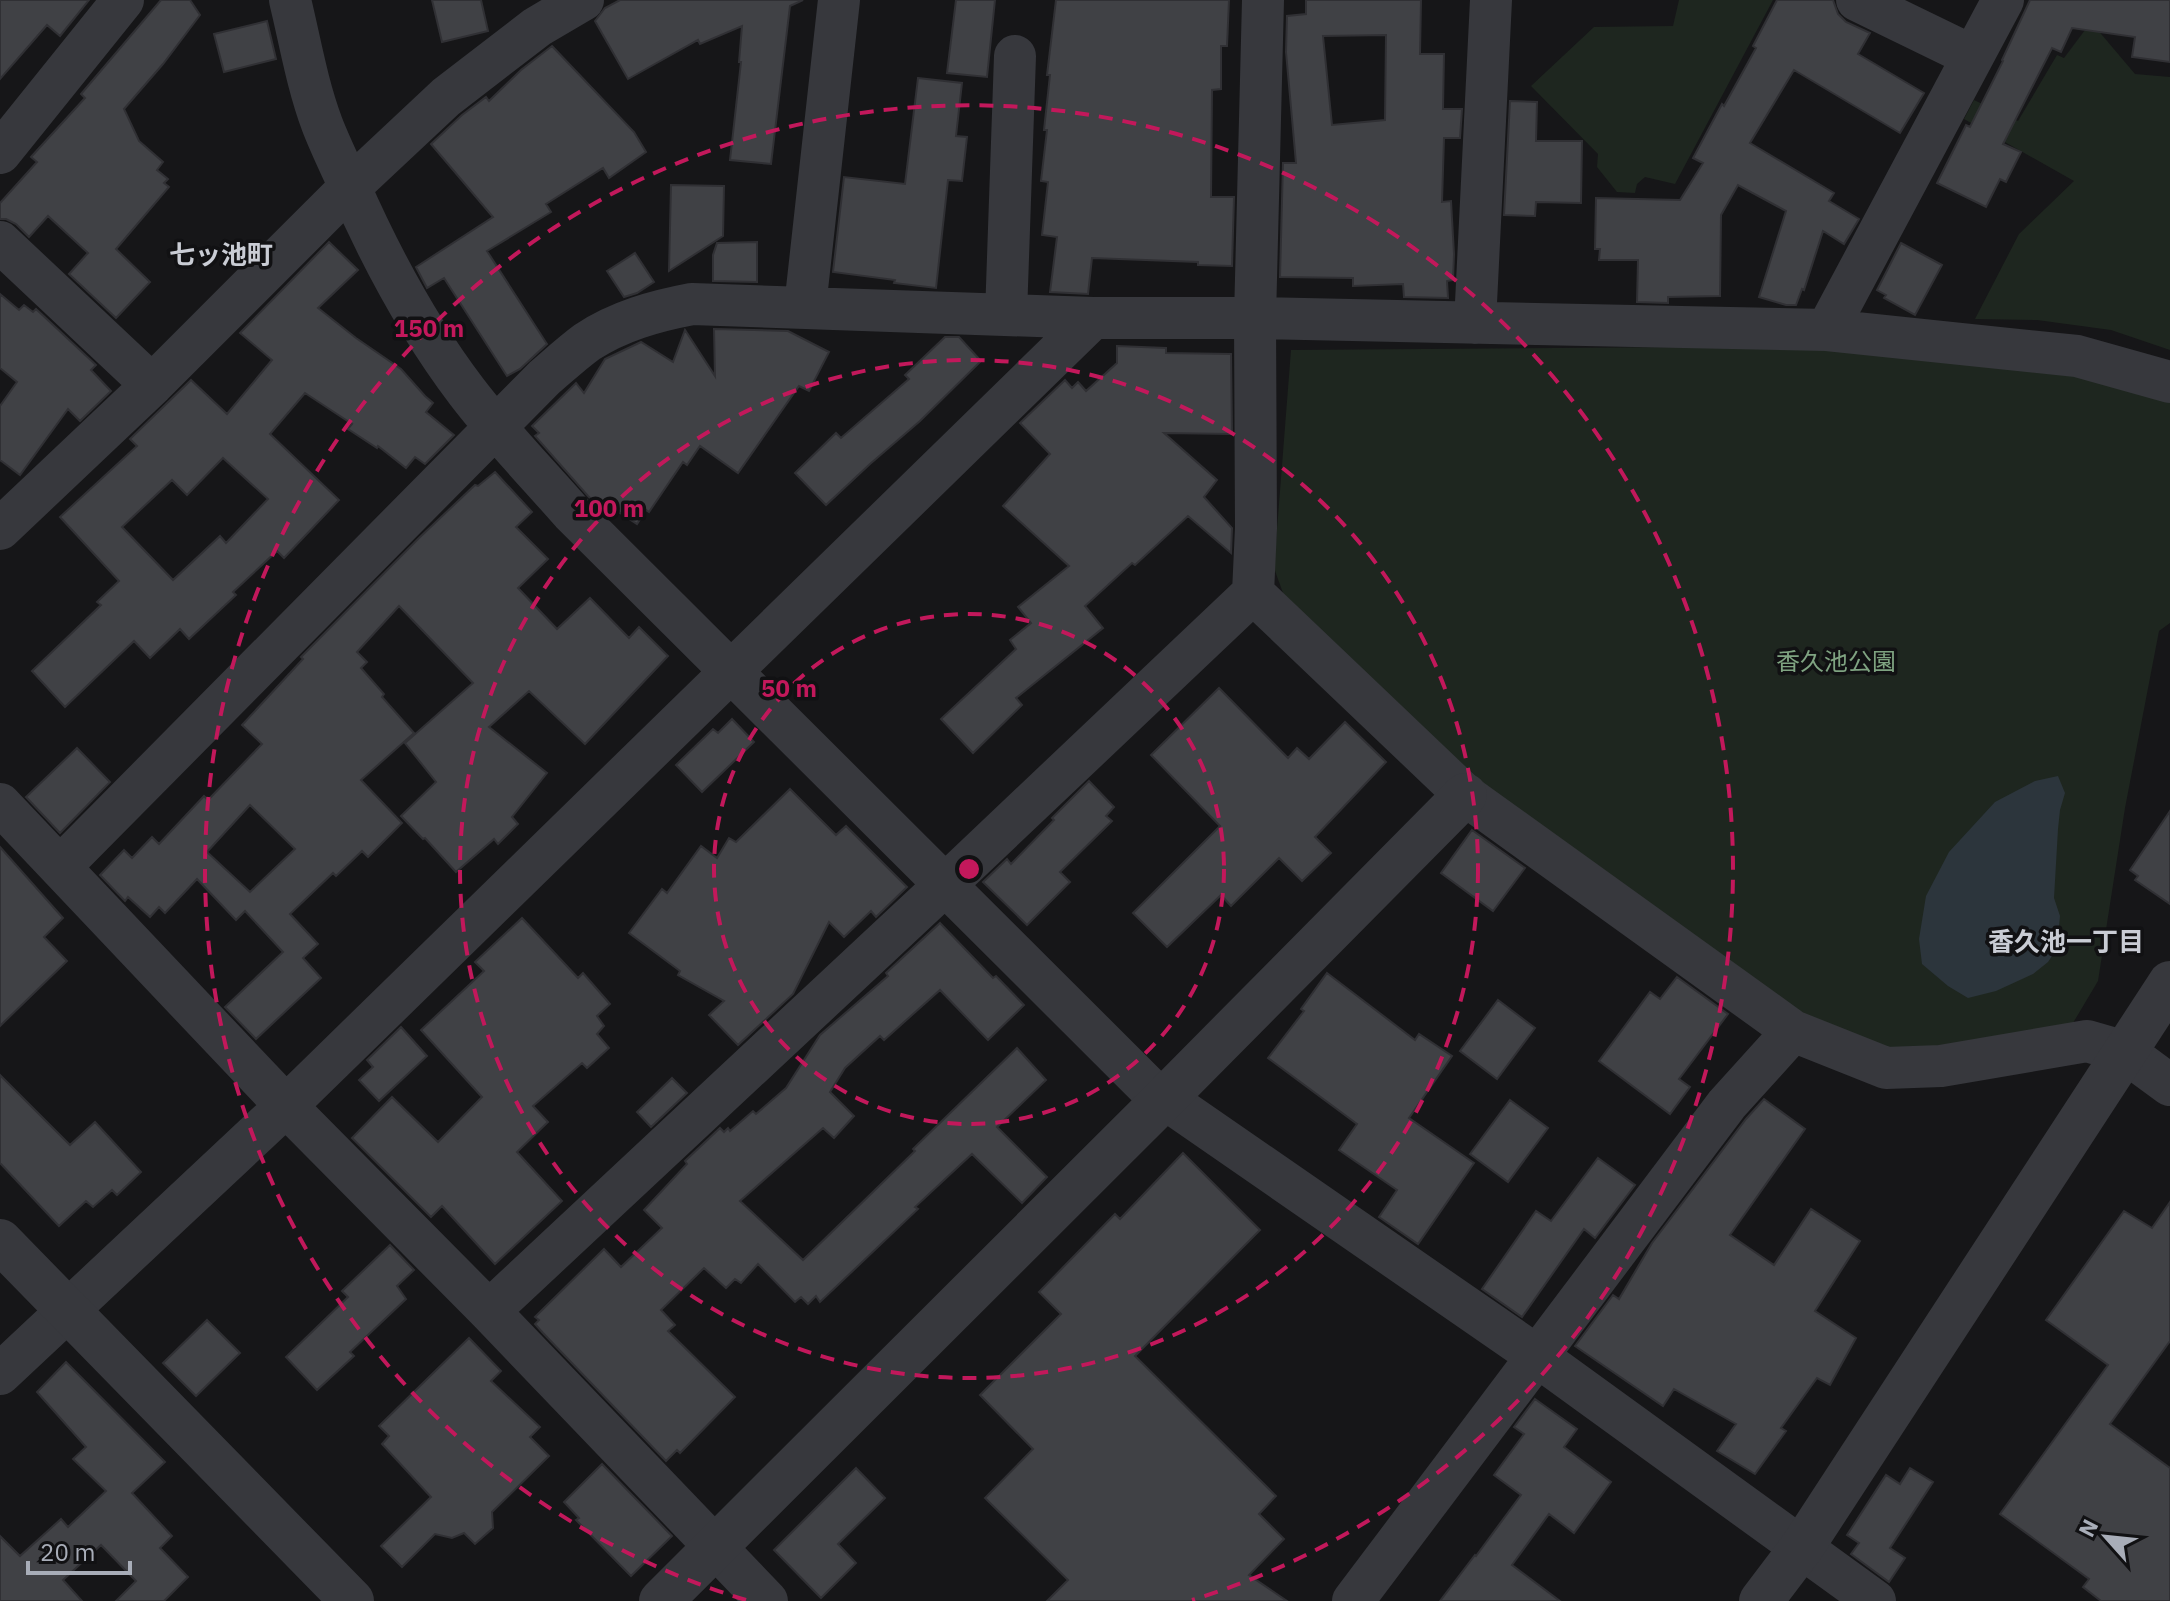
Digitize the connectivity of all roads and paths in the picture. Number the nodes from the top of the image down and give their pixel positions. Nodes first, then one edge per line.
1 (123, 0) edge
2 (290, 0) edge
3 (583, 0) edge
4 (839, 0) edge
5 (1263, 0) edge
6 (1491, 0) edge
7 (1857, 0) edge
8 (2003, 0) edge
9 (1015, 56) dead end
10 (1972, 56) junction
11 (0, 153) edge
12 (350, 187) junction
13 (0, 242) edge
14 (805, 307) junction
15 (1006, 315) junction
16 (1093, 318) junction
17 (1255, 318) junction
18 (1475, 323) junction
19 (1827, 330) junction
20 (2170, 382) edge
21 (152, 385) junction
22 (495, 427) junction
23 (0, 529) edge
24 (1253, 593) junction
25 (730, 671) junction
26 (1465, 795) junction
27 (0, 804) edge
28 (60, 867) junction
29 (946, 884) junction
30 (2170, 983) edge
31 (1793, 1031) junction
32 (2125, 1052) junction
33 (2170, 1085) edge
34 (1165, 1098) junction
35 (286, 1106) junction
36 (0, 1241) edge
37 (69, 1311) junction
38 (489, 1311) junction
39 (1537, 1356) junction
40 (0, 1374) edge
41 (714, 1547) junction
42 (1802, 1547) junction
43 (352, 1601) edge
44 (661, 1601) edge
45 (767, 1601) edge
46 (1353, 1601) edge
47 (1761, 1601) edge
48 (1875, 1601) edge

1 - 11 street
2 - 12 street
3 - 12 street
4 - 14 street
5 - 17 street
6 - 18 street
7 - 10 street
8 - 10 street
9 - 15 street
10 - 19 street
12 - 21 street
12 - 22 street
13 - 21 street
14 - 15 street
14 - 22 street
15 - 16 street
16 - 17 street
16 - 25 street
17 - 18 street
17 - 24 street
18 - 19 street
19 - 20 street
21 - 23 street
22 - 25 street
22 - 28 street
24 - 26 street
24 - 29 street
25 - 29 street
25 - 35 street
26 - 31 street
26 - 34 street
27 - 28 street
28 - 35 street
29 - 34 street
29 - 38 street
30 - 32 street
31 - 32 street
31 - 39 street
32 - 33 street
32 - 42 street
34 - 39 street
34 - 41 street
35 - 37 street
35 - 38 street
36 - 37 street
37 - 40 street
37 - 43 street
38 - 41 street
39 - 42 street
39 - 46 street
41 - 44 street
41 - 45 street
42 - 47 street
42 - 48 street

